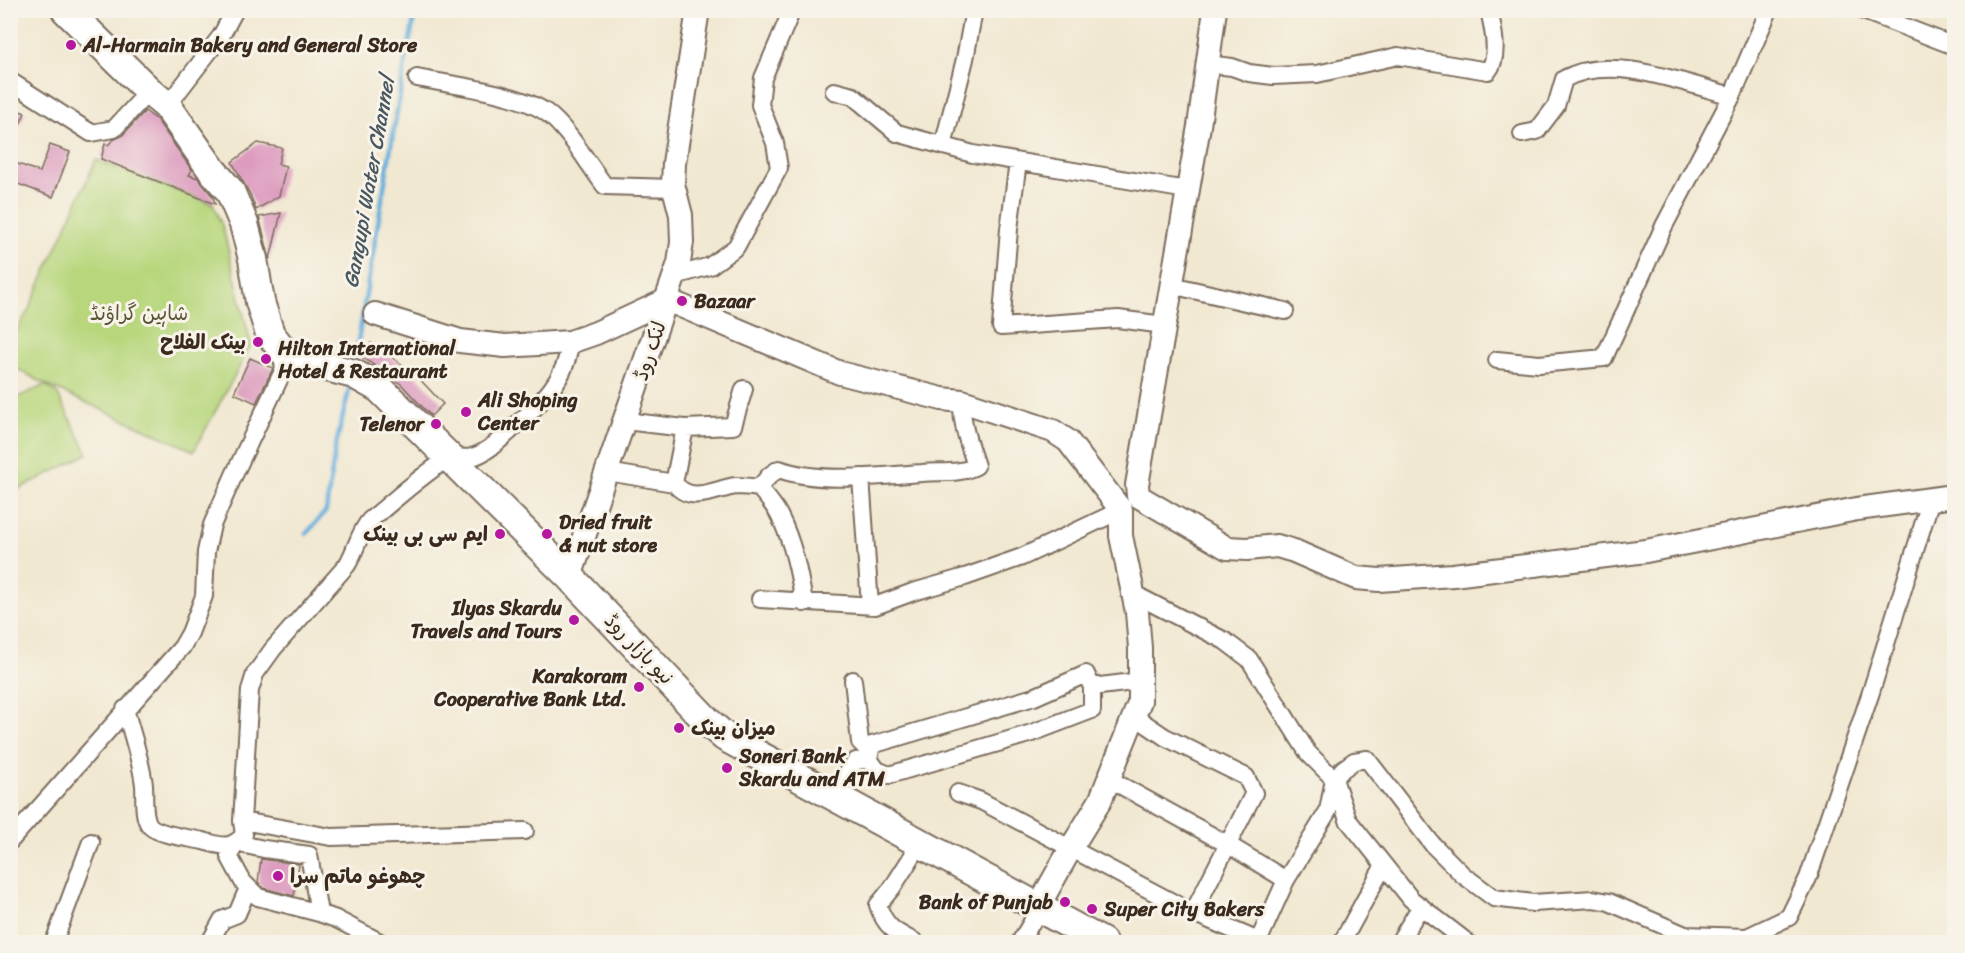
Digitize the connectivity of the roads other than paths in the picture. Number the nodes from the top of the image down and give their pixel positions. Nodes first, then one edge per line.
1 (66, 10) edge
2 (235, 10) edge
3 (698, 10) edge
4 (792, 10) edge
5 (974, 10) edge
6 (1215, 10) edge
7 (1490, 10) edge
8 (1769, 10) edge
9 (1861, 10) edge
10 (1954, 46) edge
11 (1207, 64) junction
12 (417, 78) dead end
13 (10, 81) edge
14 (834, 91) dead end
15 (1732, 96) junction
16 (158, 98) junction
17 (1522, 134) dead end
18 (943, 146) junction
19 (1018, 162) junction
20 (674, 188) junction
21 (1187, 190) junction
22 (675, 276) junction
23 (1171, 285) junction
24 (667, 300) junction
25 (1285, 311) dead end
26 (375, 314) dead end
27 (1164, 326) junction
28 (570, 342) junction
29 (280, 344) junction
30 (1497, 360) dead end
31 (744, 389) dead end
32 (962, 401) junction
33 (625, 421) junction
34 (685, 428) junction
35 (449, 457) junction
36 (607, 472) junction
37 (861, 477) junction
38 (674, 483) junction
39 (759, 488) junction
40 (1954, 496) edge
41 (1931, 500) junction
42 (1129, 503) junction
43 (570, 577) junction
44 (1134, 594) junction
45 (760, 600) dead end
46 (804, 603) junction
47 (870, 606) junction
48 (853, 680) dead end
49 (1141, 681) junction
50 (1092, 687) junction
51 (125, 709) junction
52 (1134, 716) junction
53 (870, 752) junction
54 (1334, 778) junction
55 (1109, 779) junction
56 (958, 793) dead end
57 (831, 795) junction
58 (242, 821) junction
59 (525, 831) dead end
60 (10, 841) edge
61 (91, 842) dead end
62 (236, 843) junction
63 (920, 844) junction
64 (1227, 844) junction
65 (1071, 848) junction
66 (1384, 864) junction
67 (1286, 880) junction
68 (248, 888) junction
69 (1421, 906) junction
70 (1038, 907) junction
71 (319, 913) junction
72 (1192, 914) junction
73 (1456, 939) edge
74 (54, 942) edge
75 (210, 942) edge
76 (380, 942) edge
77 (915, 942) edge
78 (1020, 942) edge
79 (1102, 942) edge
80 (1260, 942) edge
81 (1342, 942) edge
82 (1399, 942) edge

1 - 16 highway
2 - 16 street
3 - 20 main road, لنک روڈ
4 - 22 street
5 - 18 street
6 - 11 main road
7 - 11 street
8 - 15 street
9 - 10 street
11 - 21 main road
12 - 20 street
13 - 16 street
14 - 18 street
15 - 17 street
15 - 30 street
16 - 29 highway
18 - 19 street
19 - 21 street
19 - 27 street
20 - 22 main road, لنک روڈ
21 - 23 main road
22 - 24 main road, لنک روڈ
23 - 25 street
23 - 27 main road
24 - 28 main road
24 - 32 main road
24 - 33 main road, لنک روڈ
26 - 28 main road
27 - 42 main road
28 - 35 street
29 - 35 highway, نیو بازار روڈ
29 - 51 street
31 - 34 street
32 - 37 street
32 - 42 main road
33 - 34 street
33 - 36 main road, لنک روڈ
34 - 38 street
35 - 43 highway, نیو بازار روڈ
35 - 58 street
36 - 38 street
36 - 43 main road, لنک روڈ
37 - 39 street
37 - 47 street
38 - 39 street
39 - 46 street
40 - 41 main road
41 - 42 main road
41 - 54 street
42 - 44 main road
42 - 47 street
43 - 57 highway, نیو بازار روڈ
44 - 49 main road
44 - 54 street
45 - 46 street
46 - 47 street
48 - 53 street
49 - 50 street
49 - 52 main road
50 - 53 street
50 - 53 street
51 - 60 street
51 - 62 street
52 - 55 main road
52 - 64 street
53 - 57 street
54 - 66 street
54 - 67 street
55 - 64 street
55 - 65 main road
56 - 65 street
57 - 63 highway, نیو بازار روڈ
58 - 59 street
58 - 62 street
61 - 74 street
62 - 68 street
62 - 71 street
63 - 70 highway, نیو بازار روڈ
63 - 77 street
64 - 67 street
64 - 72 street
65 - 70 main road
65 - 72 street
66 - 69 street
66 - 81 street
67 - 80 street
68 - 71 street
68 - 75 street
69 - 73 street
69 - 82 street
70 - 78 street
70 - 79 highway, نیو بازار روڈ
71 - 76 street
72 - 80 street

